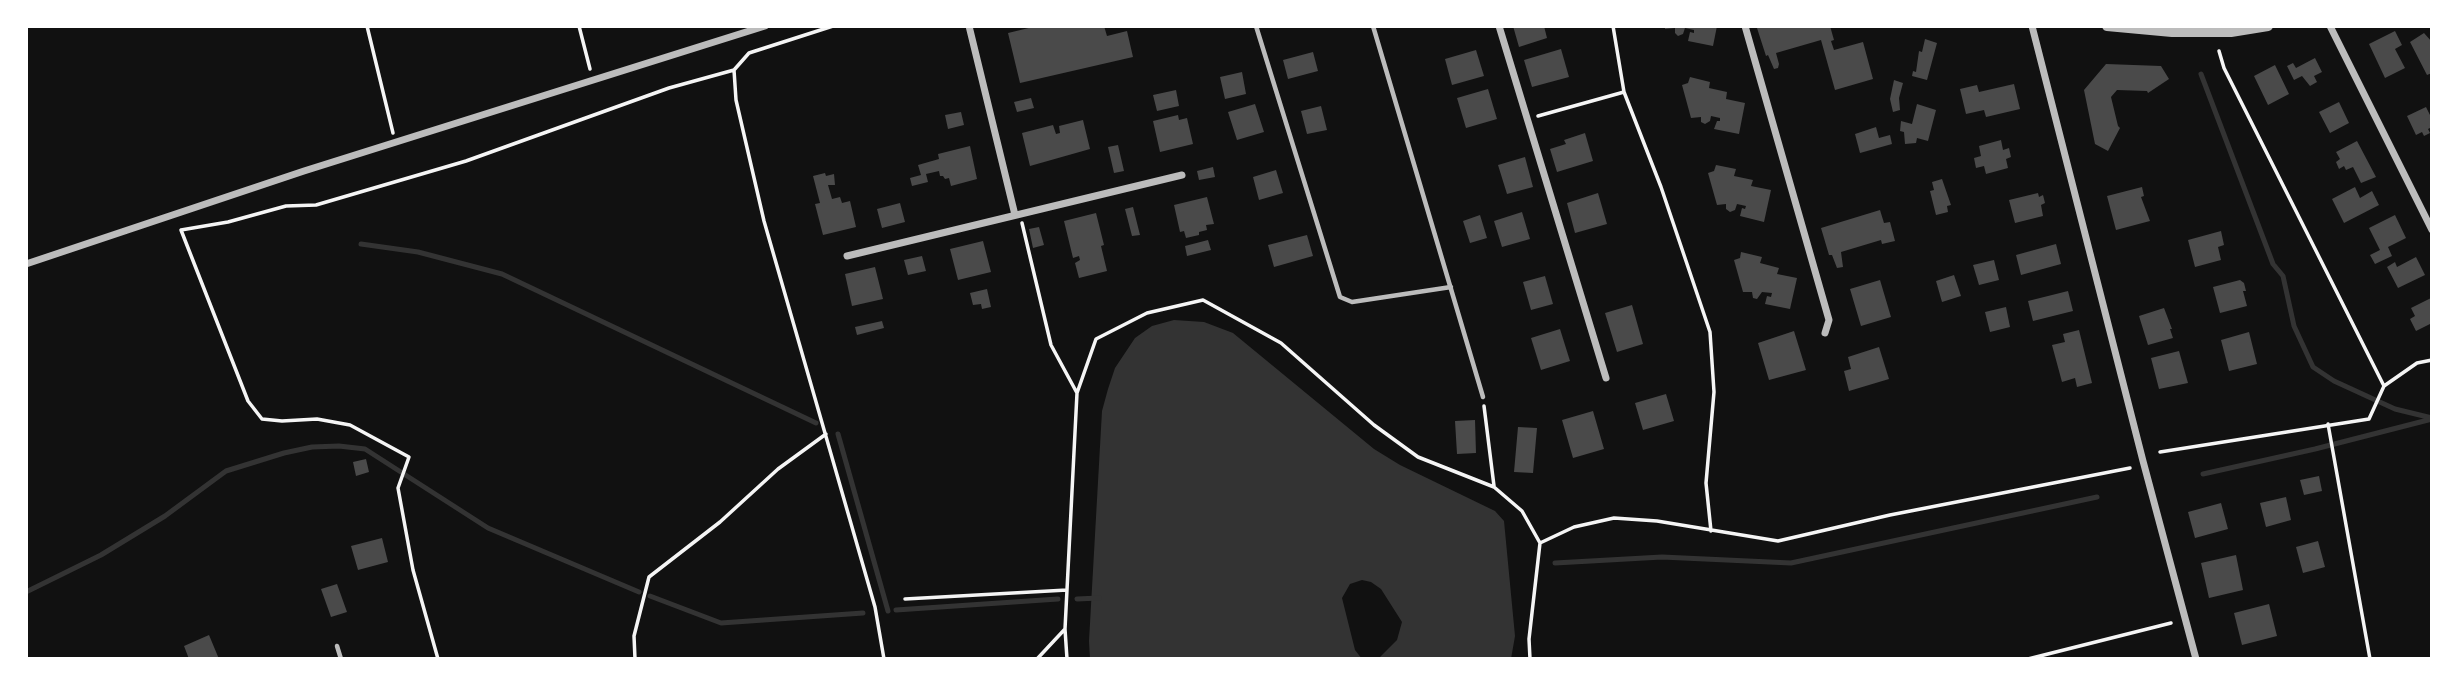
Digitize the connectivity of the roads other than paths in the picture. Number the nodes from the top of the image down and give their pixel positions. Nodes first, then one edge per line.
1 (765, 26) edge
2 (969, 26) edge
3 (1256, 26) edge
4 (1373, 26) edge
5 (1499, 26) edge
6 (1745, 26) edge
7 (2032, 26) edge
8 (2107, 26) edge
9 (2268, 26) edge
10 (2330, 26) edge
11 (1182, 175) dead end
12 (1015, 215) junction
13 (2432, 230) edge
14 (846, 256) dead end
15 (26, 264) edge
16 (1451, 287) junction
17 (1825, 333) dead end
18 (1606, 378) dead end
19 (1483, 397) road end
20 (337, 646) dead end
21 (341, 659) edge
22 (2196, 659) edge

1 - 15 street
2 - 12 street
3 - 16 lane
4 - 16 lane
5 - 18 street
6 - 17 street
7 - 22 street
8 - 9 street
10 - 13 street
11 - 12 street
12 - 14 street
16 - 19 lane
20 - 21 lane

